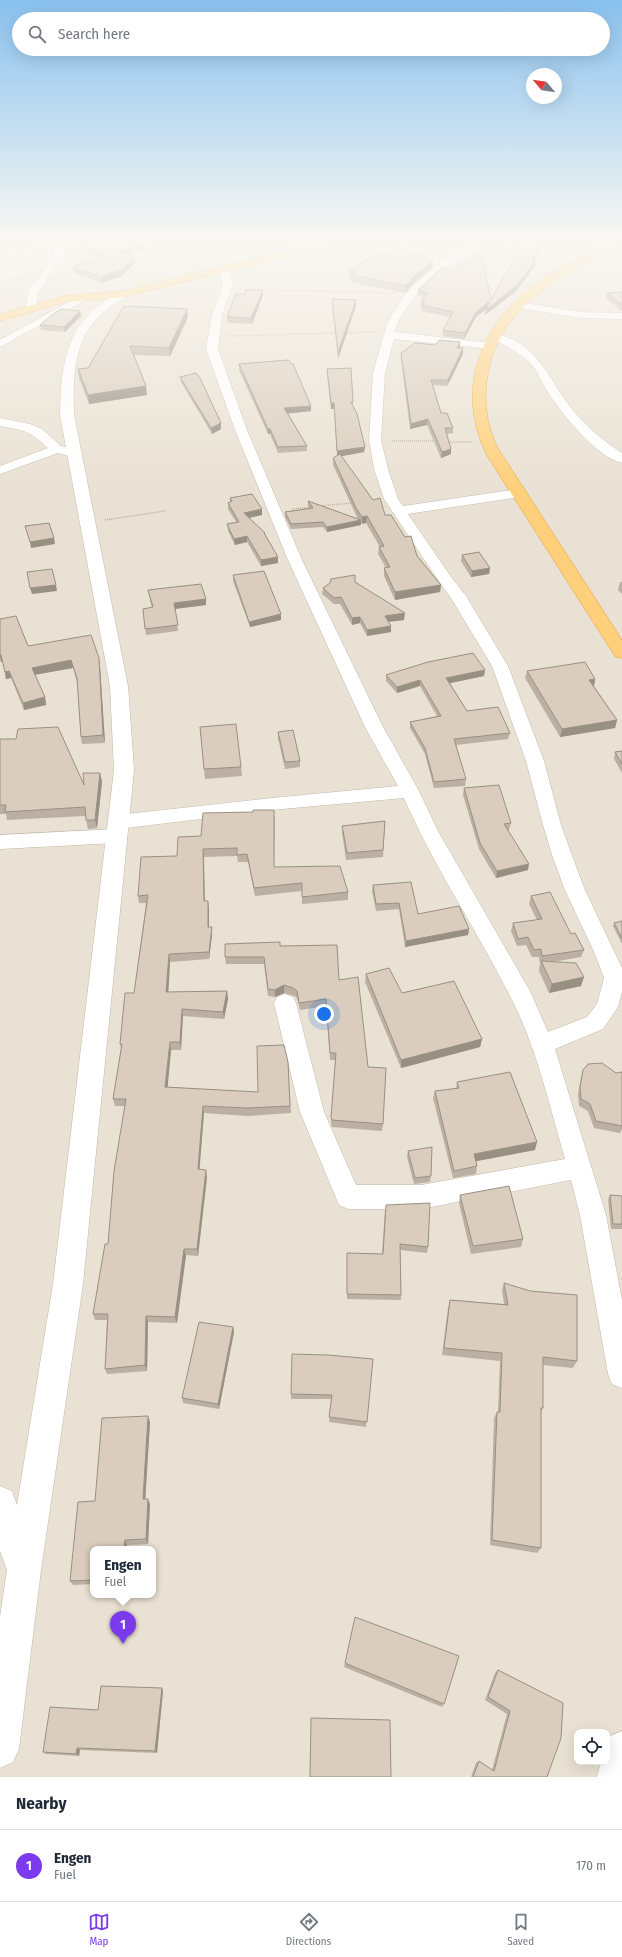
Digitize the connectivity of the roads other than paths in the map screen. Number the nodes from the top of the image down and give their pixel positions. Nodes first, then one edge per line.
1 (37, 323) edge
2 (86, 323) edge
3 (216, 323) edge
4 (395, 323) edge
5 (504, 323) edge
6 (390, 334) junction
7 (492, 341) junction
8 (0, 344) edge
9 (0, 422) edge
10 (67, 451) junction
11 (622, 459) edge
12 (0, 470) edge
13 (519, 493) junction
14 (395, 505) junction
15 (622, 653) edge
16 (410, 791) junction
17 (117, 829) junction
18 (0, 842) edge
19 (285, 1003) dead end
20 (542, 1044) junction
21 (580, 1167) junction
22 (622, 1374) edge
23 (0, 1503) edge
24 (24, 1570) junction
25 (622, 1748) edge
26 (0, 1749) edge
27 (614, 1777) edge

1 - 8 street
2 - 10 street
3 - 16 street
4 - 6 street
5 - 7 highway
6 - 7 street
6 - 14 street
7 - 11 street
7 - 13 highway
9 - 10 street
10 - 12 street
10 - 17 street
13 - 14 street
13 - 15 highway
14 - 20 street
16 - 17 street
16 - 20 street
17 - 18 street
17 - 24 street
19 - 21 street
20 - 21 street
21 - 22 street
23 - 24 street
24 - 26 street
25 - 27 street

